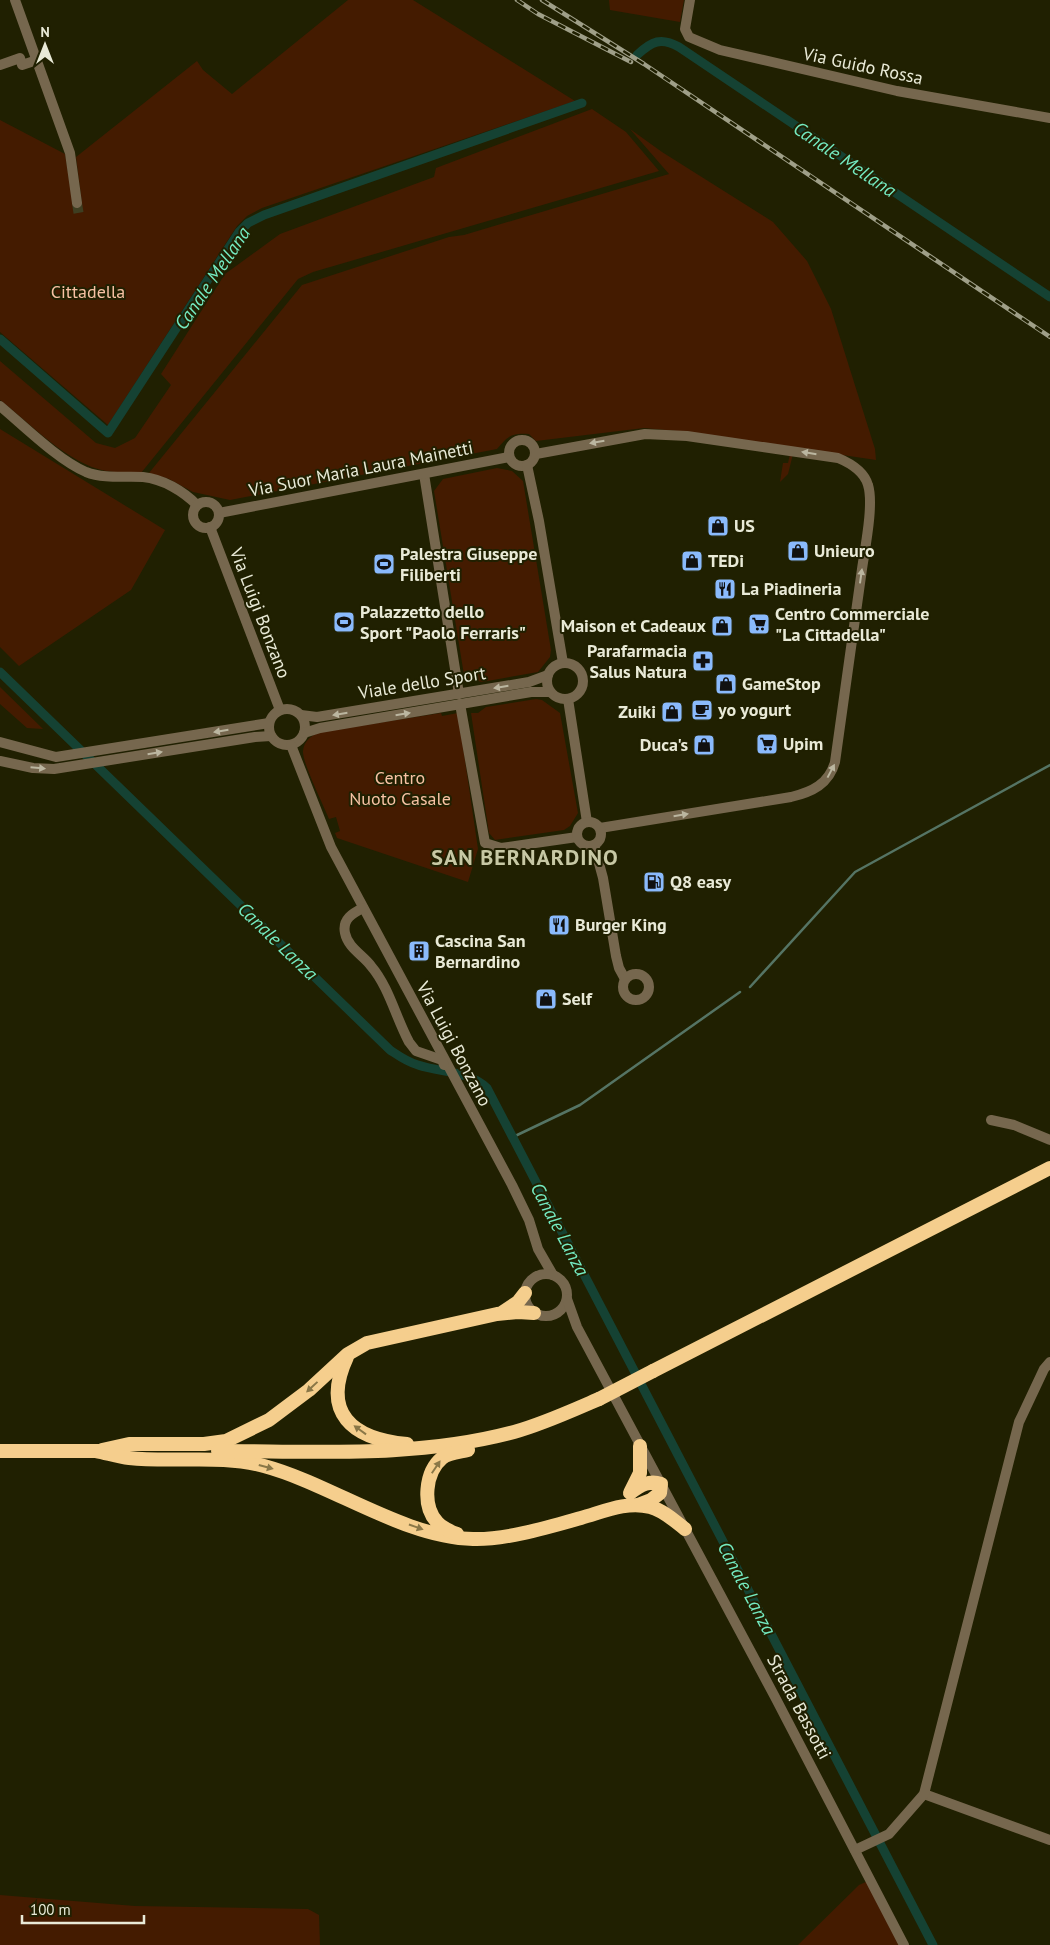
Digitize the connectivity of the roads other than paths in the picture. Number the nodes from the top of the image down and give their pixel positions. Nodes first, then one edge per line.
1 (15, 0) edge
2 (690, 0) edge
3 (37, 60) junction
4 (0, 65) edge
5 (1050, 118) edge
6 (77, 204) tunnel mouth
7 (0, 406) edge
8 (536, 454) junction
9 (509, 457) junction
10 (527, 466) junction
11 (424, 474) junction
12 (197, 505) junction
13 (219, 513) junction
14 (210, 527) junction
15 (563, 663) junction
16 (548, 675) junction
17 (550, 692) junction
18 (460, 699) junction
19 (568, 699) junction
20 (280, 710) junction
21 (301, 715) junction
22 (269, 723) junction
23 (304, 733) junction
24 (271, 736) junction
25 (0, 742) edge
26 (291, 745) junction
27 (0, 761) edge
28 (587, 822) junction
29 (600, 828) junction
30 (576, 837) junction
31 (594, 846) junction
32 (363, 908) junction
33 (626, 979) dead end
34 (460, 1107) dead end
35 (991, 1120) dead end
36 (1050, 1140) edge
37 (1050, 1168) edge
38 (538, 1249) junction
39 (553, 1275) junction
40 (536, 1276) junction
41 (525, 1292) junction
42 (567, 1299) junction
43 (534, 1313) junction
44 (498, 1314) junction
45 (550, 1316) junction
46 (576, 1327) junction
47 (348, 1354) junction
48 (1050, 1362) edge
49 (543, 1422) junction
50 (640, 1446) junction
51 (0, 1451) edge
52 (96, 1451) junction
53 (661, 1484) junction
54 (634, 1499) junction
55 (685, 1529) junction
56 (474, 1539) junction
57 (924, 1794) junction
58 (1050, 1840) edge
59 (855, 1850) junction
60 (904, 1945) edge

1 - 3 street
2 - 5 street, Via Guido Rossa
3 - 4 street
3 - 6 street
7 - 12 street
8 - 9 street
8 - 10 street
29 -> 8 street
9 - 10 street
9 - 11 street, Via Suor Maria Laura Mainetti
10 - 15 street
11 - 13 street, Via Suor Maria Laura Mainetti
11 - 18 street
12 - 13 street
12 - 14 street
13 - 14 street
14 - 20 street, Via Luigi Bonzano
15 - 16 street
15 - 19 street
16 - 17 street
16 -> 18 street, Viale dello Sport
17 - 18 street, Viale dello Sport
17 - 19 street
18 -> 21 street, Viale dello Sport
23 -> 18 street, Viale dello Sport
18 - 30 street
19 - 28 street
20 - 21 street
20 - 22 street
21 - 23 street
22 - 24 street
22 -> 25 street
23 - 26 street
24 - 26 street
27 -> 24 street
26 - 32 street, Via Luigi Bonzano
28 - 29 street
28 - 30 street
29 - 31 street
30 - 31 street
31 - 33 street
32 - 34 street
32 - 38 street, Via Luigi Bonzano
35 - 36 street
37 - 49 highway, bridge
38 - 39 street, Via Luigi Bonzano
38 - 40 street, Via Luigi Bonzano
39 - 40 street
39 - 42 street
40 - 41 street
41 - 43 street
41 - 44 highway
42 - 45 street
42 - 46 street, Strada Bassotti
43 - 44 highway
43 - 45 street
44 - 47 highway
45 - 46 street
46 - 50 street, Strada Bassotti
49 -> 47 highway
47 -> 52 highway
48 - 57 street
49 - 52 highway
56 -> 49 highway
50 - 53 street, Strada Bassotti
50 - 54 highway
51 - 52 highway
52 -> 56 highway
53 - 54 highway
53 - 55 street, Strada Bassotti
54 - 55 highway
54 - 56 highway
55 - 59 street, Strada Bassotti
57 - 58 street
57 - 59 street
59 - 60 street, Strada Bassotti

